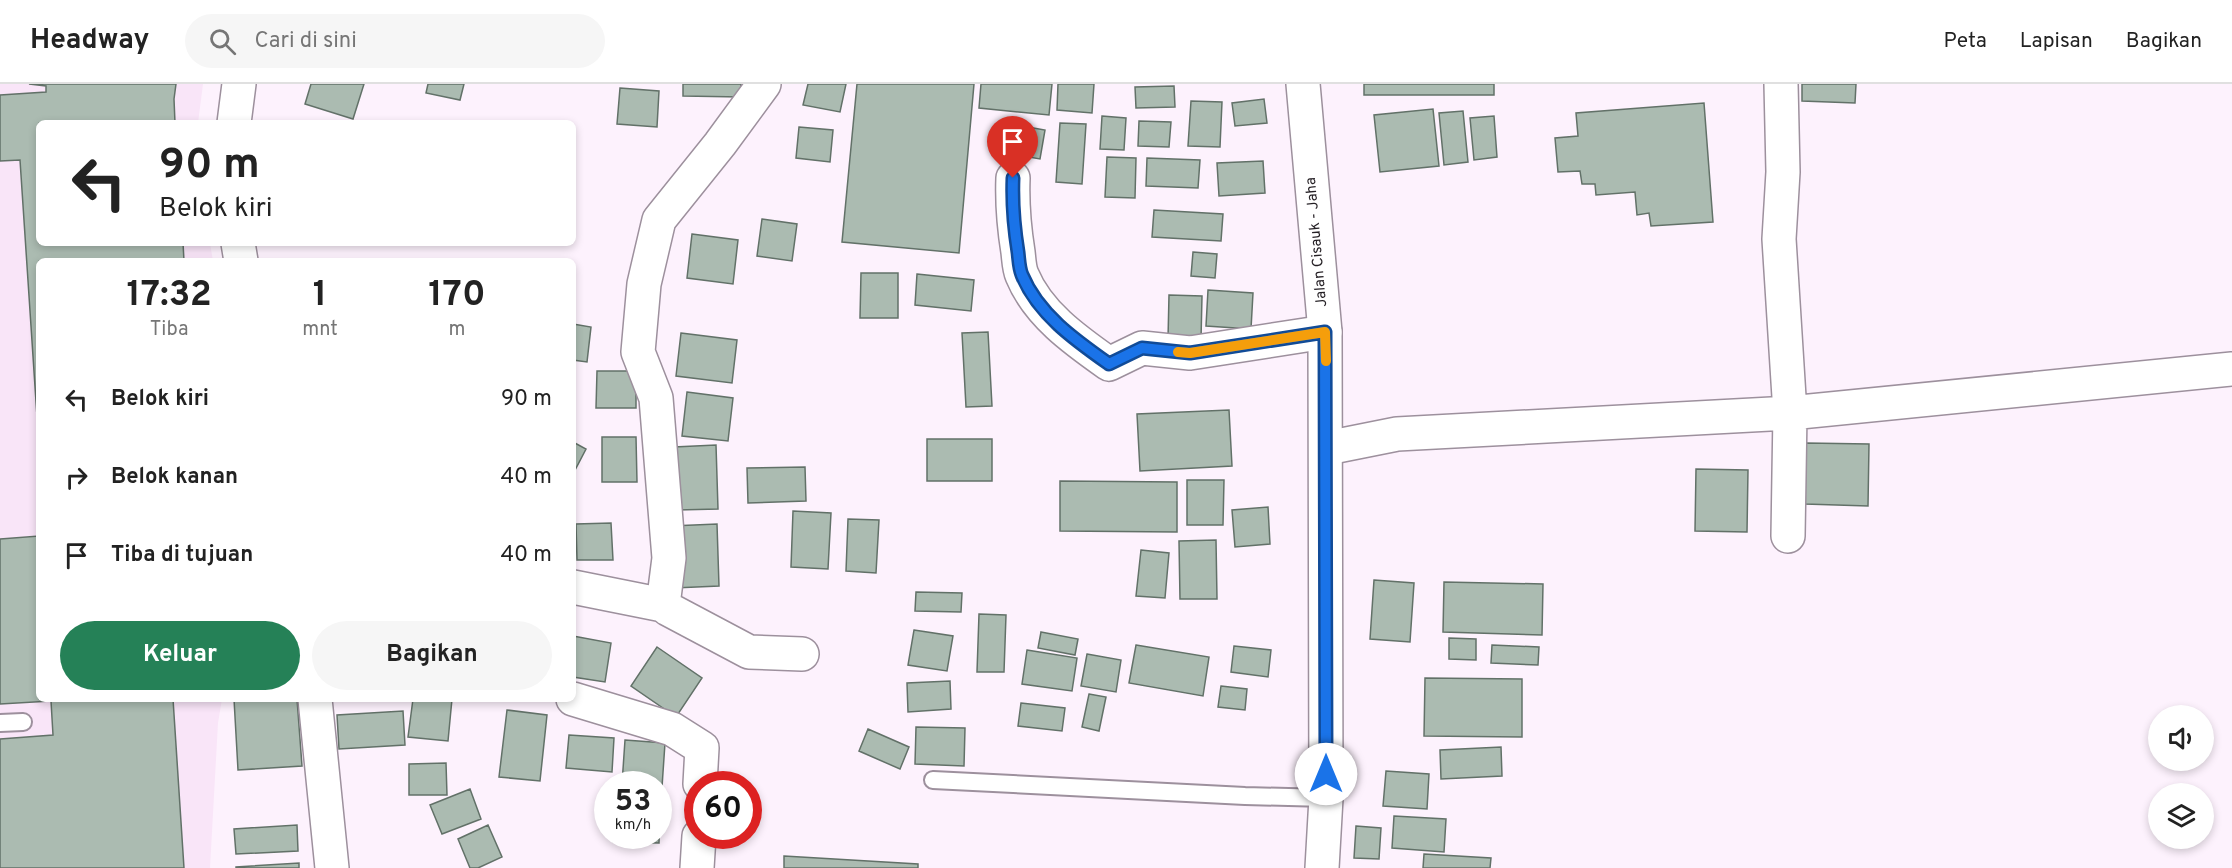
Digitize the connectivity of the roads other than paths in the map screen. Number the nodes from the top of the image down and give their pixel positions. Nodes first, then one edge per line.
1 (238, 84) edge
2 (764, 84) edge
3 (1303, 84) edge
4 (1781, 84) edge
5 (234, 120) edge
6 (1013, 178) dead end
7 (1325, 332) junction
8 (2232, 369) edge
9 (1790, 413) junction
10 (1327, 448) junction
11 (1788, 536) dead end
12 (576, 588) edge
13 (663, 604) junction
14 (802, 654) dead end
15 (576, 700) edge
16 (315, 702) edge
17 (23, 722) dead end
18 (0, 723) edge
19 (701, 771) edge
20 (933, 780) dead end
21 (1326, 798) junction
22 (698, 849) edge
23 (332, 868) edge
24 (697, 868) edge
25 (1322, 868) edge

1 - 5 street
2 - 13 street
3 - 7 street, Jalan Cisauk - Jaha
4 - 9 street
6 - 7 street
7 - 10 street, Jalan Cisauk - Jaha
8 - 9 street
9 - 10 street
9 - 11 street
10 - 21 street, Jalan Cisauk - Jaha
12 - 13 street
13 - 14 street
15 - 19 street
16 - 23 street
17 - 18 lane
20 - 21 lane
21 - 25 street, Jalan Cisauk - Jaha
22 - 24 street

